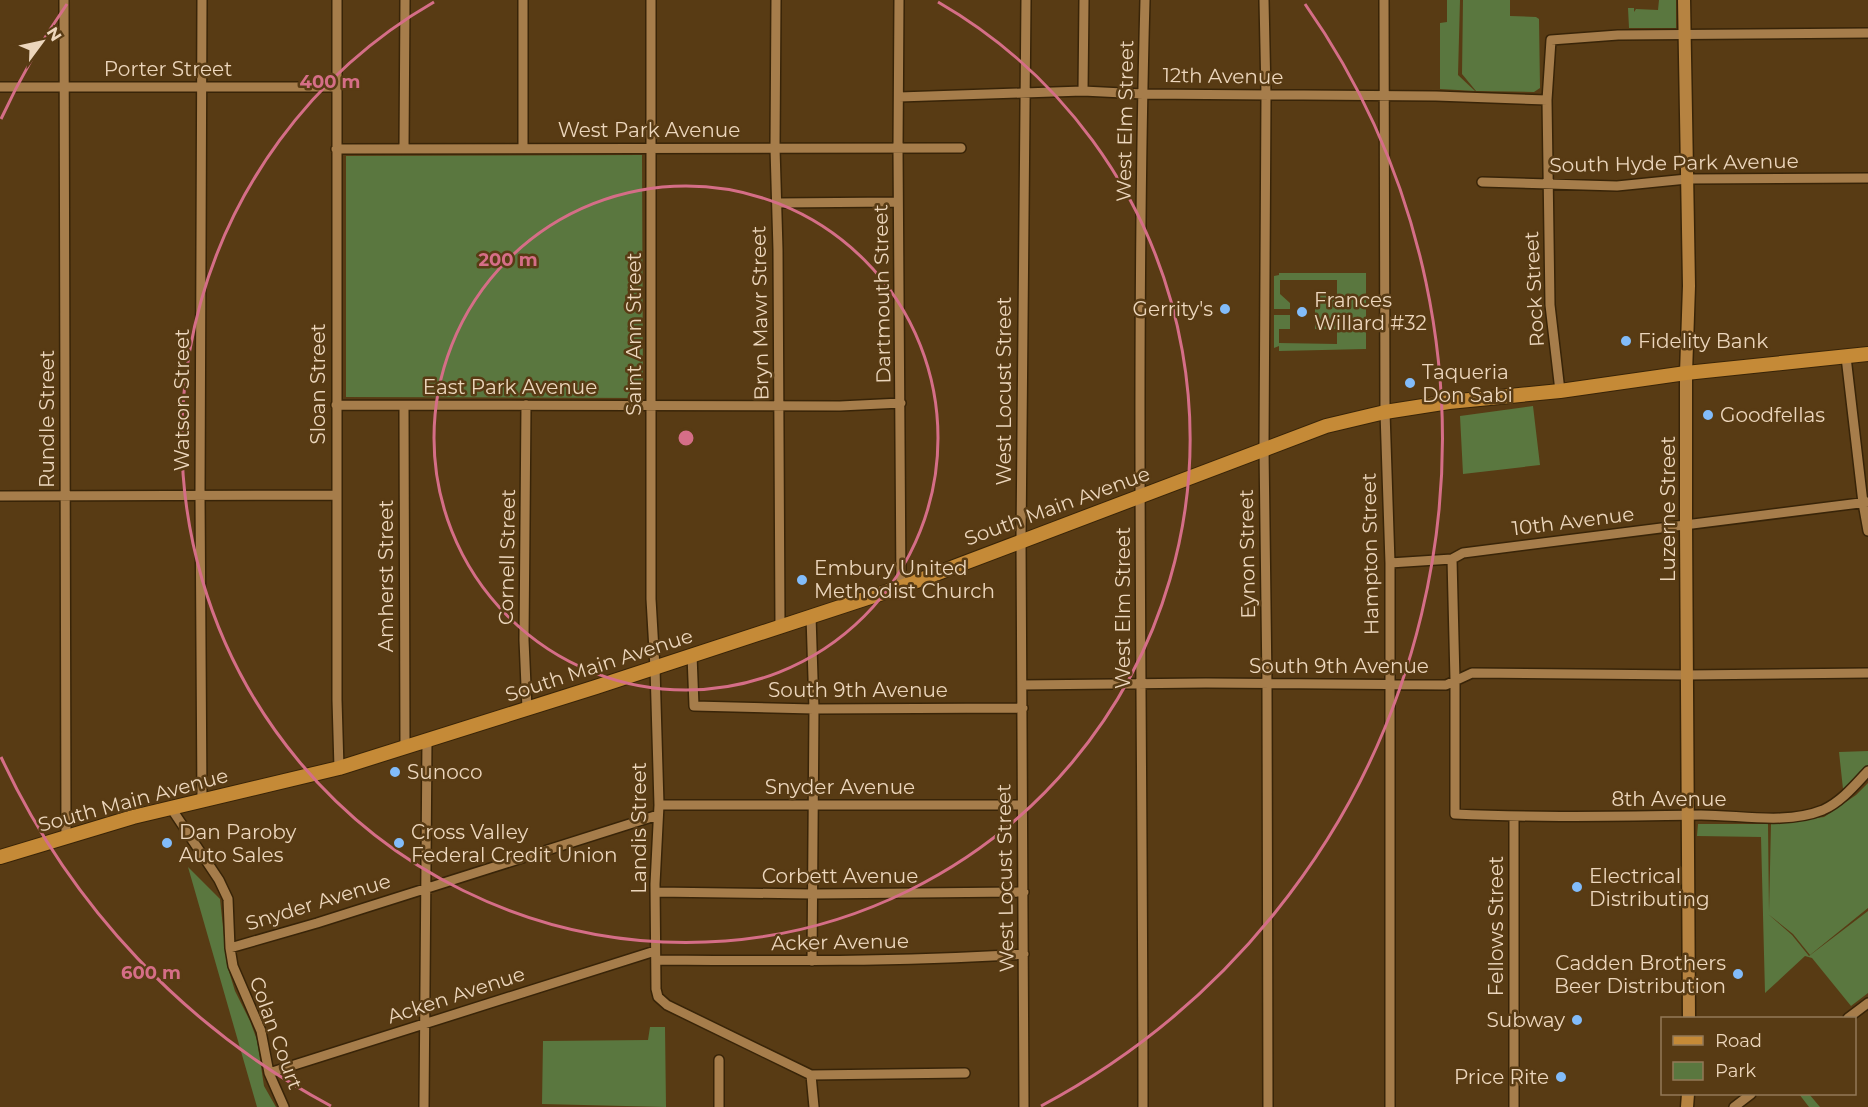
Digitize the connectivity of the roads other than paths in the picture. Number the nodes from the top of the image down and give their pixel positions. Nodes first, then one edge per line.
1 (64, 0) edge
2 (202, 0) edge
3 (337, 0) edge
4 (405, 0) edge
5 (524, 0) edge
6 (651, 0) edge
7 (776, 0) edge
8 (899, 0) edge
9 (1026, 0) edge
10 (1084, 0) edge
11 (1145, 0) edge
12 (1264, 0) edge
13 (1384, 0) edge
14 (1684, 0) edge
15 (1868, 33) edge
16 (1684, 35) junction
17 (201, 86) junction
18 (0, 87) edge
19 (63, 87) junction
20 (336, 87) junction
21 (1083, 91) junction
22 (1024, 93) junction
23 (1143, 94) junction
24 (1266, 95) junction
25 (899, 97) junction
26 (1384, 97) junction
27 (1547, 100) junction
28 (405, 148) junction
29 (523, 148) junction
30 (652, 148) junction
31 (775, 148) junction
32 (898, 148) junction
33 (962, 148) dead end
34 (336, 149) junction
35 (1868, 178) edge
36 (1687, 179) junction
37 (1482, 182) dead end
38 (1548, 185) junction
39 (777, 202) junction
40 (898, 202) junction
41 (1868, 354) edge
42 (1846, 357) junction
43 (1686, 373) junction
44 (1560, 392) junction
45 (901, 403) junction
46 (336, 405) junction
47 (526, 405) junction
48 (652, 405) junction
49 (780, 405) junction
50 (404, 406) junction
51 (1385, 412) junction
52 (1264, 448) junction
53 (66, 495) junction
54 (200, 495) junction
55 (337, 495) junction
56 (0, 496) edge
57 (1140, 497) junction
58 (1865, 503) edge
59 (1686, 525) junction
60 (1868, 531) edge
61 (1021, 540) junction
62 (1452, 559) junction
63 (1390, 562) junction
64 (901, 587) junction
65 (811, 616) junction
66 (780, 626) junction
67 (692, 655) junction
68 (656, 668) junction
69 (1868, 673) edge
70 (1687, 675) junction
71 (1455, 680) junction
72 (1142, 684) junction
73 (1389, 684) junction
74 (1022, 685) junction
75 (1267, 685) junction
76 (1023, 708) junction
77 (526, 709) junction
78 (814, 710) junction
79 (427, 740) junction
80 (405, 747) junction
81 (339, 768) junction
82 (1868, 771) edge
83 (202, 801) junction
84 (813, 804) junction
85 (659, 805) junction
86 (1022, 805) junction
87 (171, 808) junction
88 (658, 815) junction
89 (1688, 816) junction
90 (1514, 817) junction
91 (66, 838) junction
92 (0, 856) edge
93 (426, 888) junction
94 (656, 892) junction
95 (1024, 892) junction
96 (813, 894) junction
97 (230, 948) junction
98 (1024, 954) junction
99 (655, 955) junction
100 (813, 961) junction
101 (1868, 1003) edge
102 (1689, 1017) edge
103 (1849, 1017) edge
104 (425, 1023) junction
105 (719, 1060) dead end
106 (269, 1073) junction
107 (966, 1073) dead end
108 (811, 1075) junction
109 (1750, 1095) edge
110 (284, 1107) edge
111 (424, 1107) edge
112 (719, 1107) edge
113 (814, 1107) edge
114 (1024, 1107) edge
115 (1143, 1107) edge
116 (1268, 1107) edge
117 (1390, 1107) edge
118 (1514, 1107) edge
119 (1734, 1107) edge

1 - 19 street, Rundle Street
2 - 17 street, Watson Street
3 - 20 street, Sloan Street
4 - 28 street
5 - 29 street
6 - 30 street, Saint Ann Street
7 - 31 street, Bryn Mawr Street
8 - 25 street, Dartmouth Street
9 - 22 street, West Locust Street
10 - 21 street
11 - 23 street, West Elm Street
12 - 24 street, Eynon Street
13 - 26 street, Hampton Street
14 - 16 street, Luzerne Street
15 - 16 street
16 - 27 street, Rock Street
16 - 36 street, Luzerne Street
17 - 19 street, Porter Street
17 - 20 street, Porter Street
17 - 54 street, Watson Street
18 - 19 street, Porter Street
19 - 53 street, Rundle Street
20 - 34 street, Sloan Street
21 - 22 street, 12th Avenue
21 - 23 street, 12th Avenue
22 - 25 street, 12th Avenue
22 - 61 street, West Locust Street
23 - 24 street, 12th Avenue
23 - 57 street, West Elm Street
24 - 26 street, 12th Avenue
24 - 52 street, Eynon Street
25 - 32 street, Dartmouth Street
26 - 27 street, 12th Avenue
26 - 51 street, Hampton Street
27 - 38 street, Rock Street
28 - 29 street, West Park Avenue
28 - 34 street, West Park Avenue
29 - 30 street, West Park Avenue
30 - 31 street, West Park Avenue
30 - 48 street, Saint Ann Street
31 - 32 street, West Park Avenue
31 - 39 street, Bryn Mawr Street
32 - 33 street, West Park Avenue
32 - 40 street, Dartmouth Street
34 - 46 street, Sloan Street
35 - 36 street, South Hyde Park Avenue
36 - 38 street, South Hyde Park Avenue
36 - 43 street, Luzerne Street
37 - 38 street, South Hyde Park Avenue
38 - 44 street, Rock Street
39 - 40 street
39 - 49 street, Bryn Mawr Street
40 - 45 street, Dartmouth Street
41 - 42 main road, South Main Avenue
42 - 43 main road, South Main Avenue
42 - 58 street
43 - 44 main road, South Main Avenue
43 - 59 street, Luzerne Street
44 - 51 main road, South Main Avenue
45 - 49 street, East Park Avenue
45 - 64 street, Dartmouth Street
46 - 50 street, East Park Avenue
46 - 55 street, Sloan Street
47 - 48 street, East Park Avenue
47 - 50 street, East Park Avenue
47 - 77 street, Cornell Street
48 - 49 street, East Park Avenue
48 - 68 street, Saint Ann Street
49 - 66 street, Bryn Mawr Street
50 - 80 street, Amherst Street
51 - 52 main road, South Main Avenue
51 - 63 street, Hampton Street
52 - 57 main road, South Main Avenue
52 - 75 street, Eynon Street
53 - 54 street
53 - 56 street
53 - 91 street, Rundle Street
54 - 55 street
54 - 83 street, Watson Street
55 - 81 street, Sloan Street
57 - 61 main road, South Main Avenue
57 - 72 street, West Elm Street
58 - 59 street, 10th Avenue
58 - 60 street
59 - 62 street, 10th Avenue
59 - 70 street, Luzerne Street
61 - 64 main road, South Main Avenue
61 - 74 street, West Locust Street
62 - 63 street, 10th Avenue
62 - 71 street
63 - 73 street, Hampton Street
64 - 65 main road, South Main Avenue
65 - 66 main road, South Main Avenue
65 - 78 street
66 - 67 main road, South Main Avenue
67 - 68 main road, South Main Avenue
67 - 78 street, South 9th Avenue
68 - 77 main road, South Main Avenue
68 - 85 street, Landis Street
69 - 70 street, South 9th Avenue
70 - 71 street, South 9th Avenue
70 - 89 street, Luzerne Street
71 - 73 street, South 9th Avenue
71 - 90 street, 8th Avenue
72 - 74 street, South 9th Avenue
72 - 75 street, South 9th Avenue
72 - 115 street, West Elm Street
73 - 75 street, South 9th Avenue
73 - 117 street, Hampton Street
74 - 76 street, West Locust Street
75 - 116 street, Eynon Street
76 - 78 street, South 9th Avenue
76 - 86 street, West Locust Street
77 - 79 main road, South Main Avenue
78 - 84 street
79 - 80 main road, South Main Avenue
79 - 93 street
80 - 81 main road, South Main Avenue
81 - 83 main road, South Main Avenue
82 - 89 street, 8th Avenue
83 - 87 main road, South Main Avenue
84 - 85 street, Snyder Avenue
84 - 86 street, Snyder Avenue
84 - 96 street
85 - 88 street, Landis Street
86 - 95 street, West Locust Street
87 - 91 main road, South Main Avenue
87 - 97 street, Colan Court
88 - 93 street, Snyder Avenue
88 - 94 street, Landis Street
89 - 90 street, 8th Avenue
89 - 102 street, Luzerne Street
90 - 118 street, Fellows Street
91 - 92 main road, South Main Avenue
93 - 97 street, Snyder Avenue
93 - 104 street
94 - 96 street, Corbett Avenue
94 - 99 street, Landis Street
95 - 96 street, Corbett Avenue
95 - 98 street, West Locust Street
96 - 100 street
97 - 106 street, Colan Court
98 - 100 street, Acker Avenue
98 - 114 street, West Locust Street
99 - 100 street, Acker Avenue
99 - 104 street, Acken Avenue
99 - 108 street, Landis Street
101 - 103 street
104 - 106 street, Acken Avenue
104 - 111 street
105 - 112 street
106 - 110 street, Colan Court
107 - 108 street
108 - 113 street
109 - 119 street

